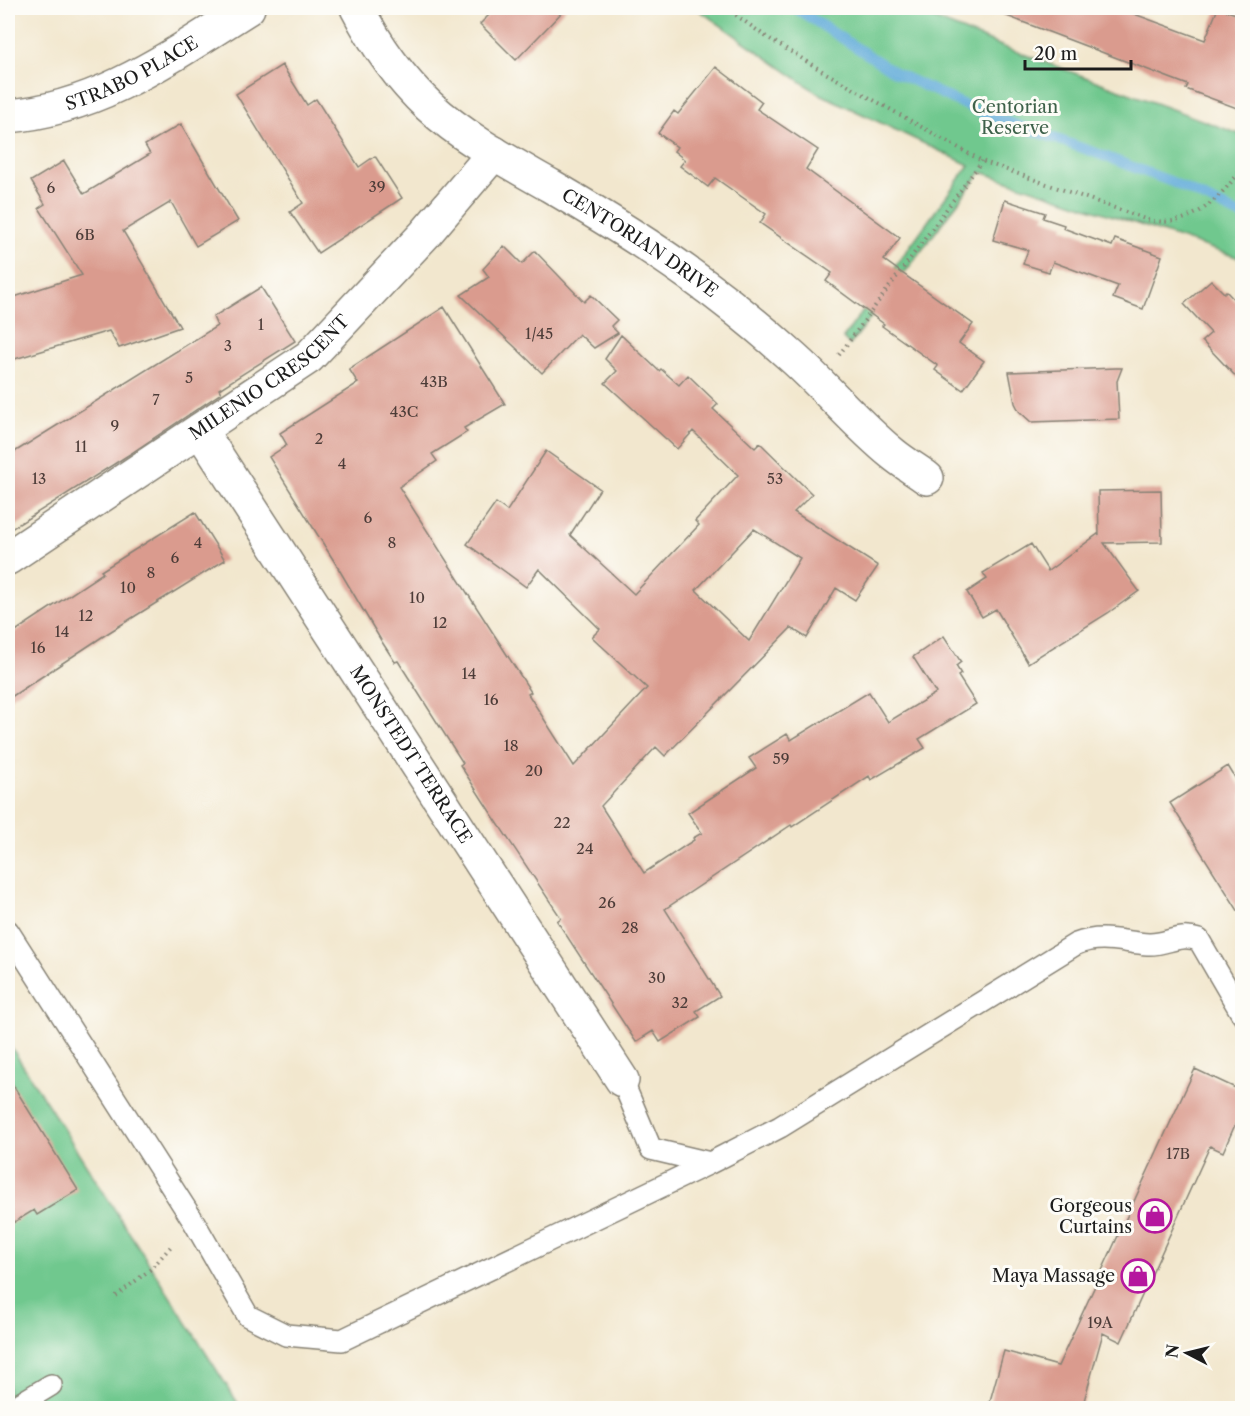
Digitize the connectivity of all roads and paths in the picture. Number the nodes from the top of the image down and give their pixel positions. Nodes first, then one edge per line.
1 (248, 8) edge
2 (357, 8) edge
3 (726, 8) edge
4 (8, 116) edge
5 (494, 153) junction
6 (982, 161) junction
7 (1242, 170) edge
8 (819, 382) junction
9 (200, 430) junction
10 (927, 478) dead end
11 (8, 558) edge
12 (8, 931) edge
13 (1242, 1014) edge
14 (622, 1080) joint
15 (710, 1163) junction
16 (194, 1222) junction
17 (116, 1296) dead end
18 (51, 1385) dead end
19 (13, 1408) edge

1 - 4 street, STRABO PLACE
2 - 5 street, CENTORIAN DRIVE
3 - 6 path
5 - 8 street, CENTORIAN DRIVE
5 - 9 street, MILENIO CRESCENT
6 - 7 path
6 - 8 path
8 - 10 street, CENTORIAN DRIVE
9 - 11 street, MILENIO CRESCENT
9 - 14 street, MONSTEDT TERRACE
12 - 16 lane
13 - 15 lane
14 - 15 lane
15 - 16 lane
16 - 17 path
18 - 19 lane

